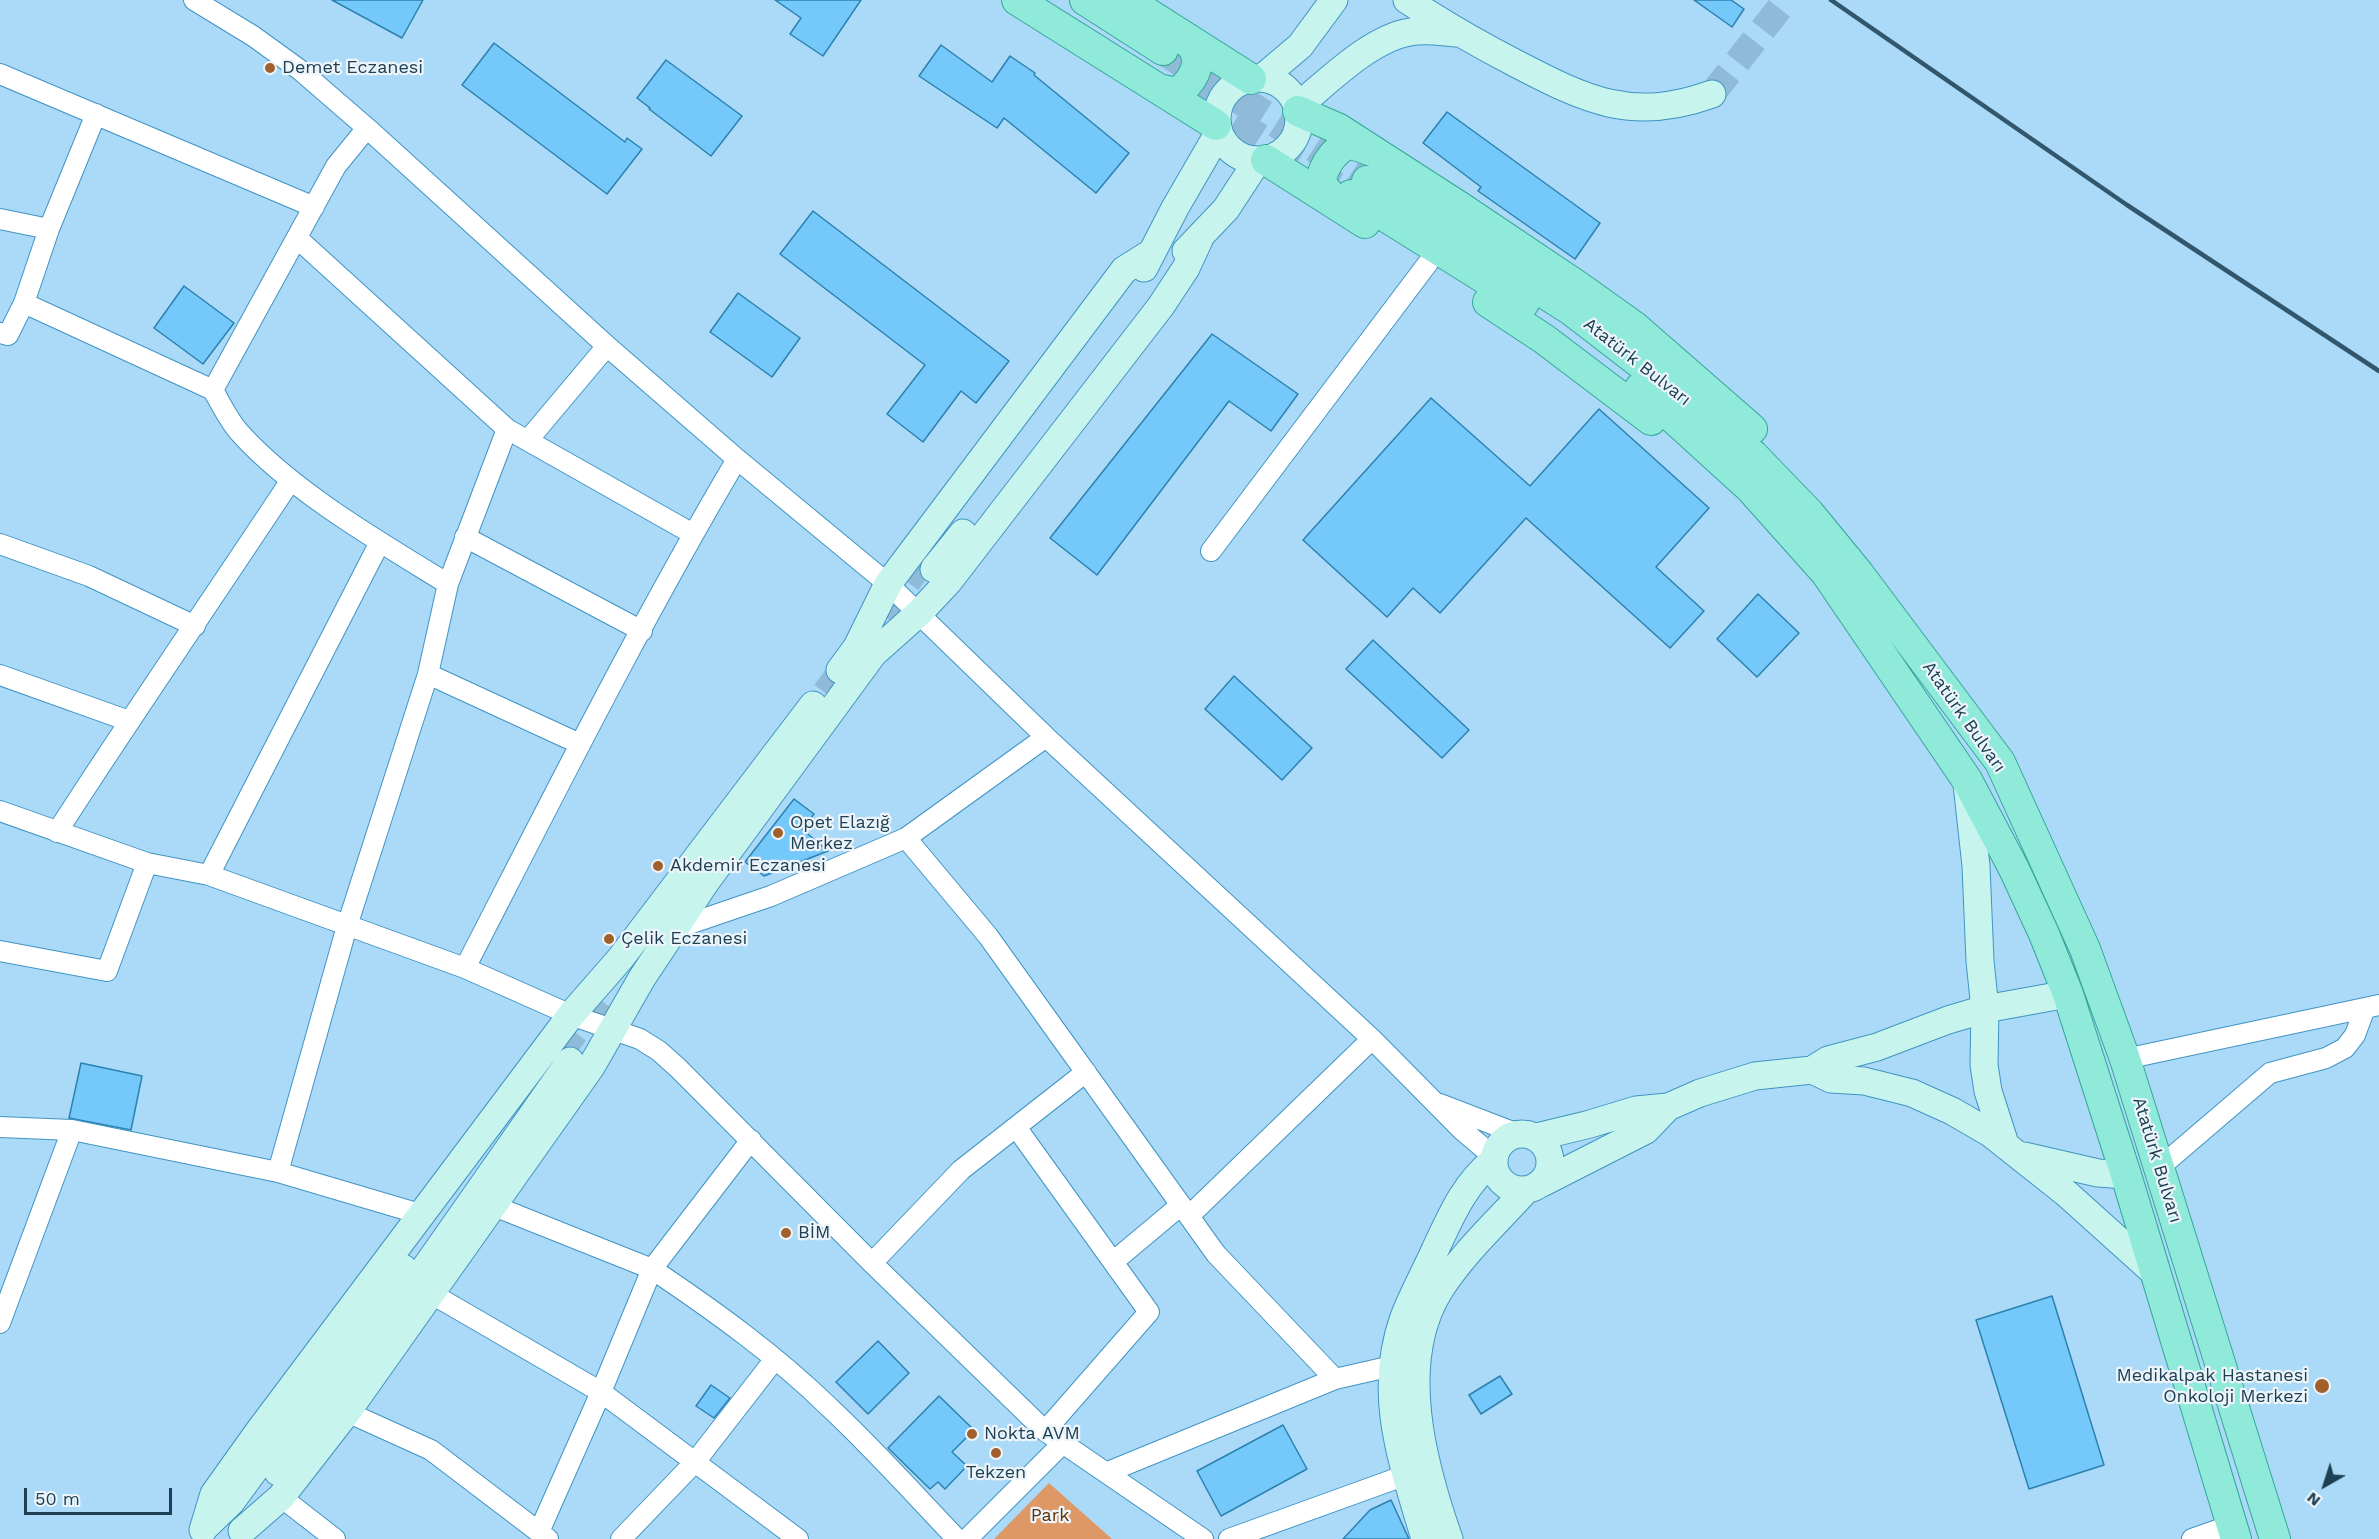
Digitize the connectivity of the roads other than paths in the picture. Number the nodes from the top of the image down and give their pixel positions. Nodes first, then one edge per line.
1 (194, 0) edge
2 (1017, 0) edge
3 (1047, 0) edge
4 (1085, 0) edge
5 (1127, 0) edge
6 (1334, 0) edge
7 (1407, 0) edge
8 (1456, 33) junction
9 (1162, 60) junction
10 (0, 74) edge
11 (1256, 78) junction
12 (1712, 93) tunnel mouth
13 (1297, 109) junction
14 (96, 114) junction
15 (368, 128) junction
16 (1218, 129) junction
17 (1375, 152) junction
18 (1262, 160) junction
19 (1355, 196) junction
20 (314, 207) junction
21 (0, 219) edge
22 (49, 229) junction
23 (297, 238) junction
24 (1199, 240) junction
25 (1151, 253) junction
26 (1428, 262) junction
27 (24, 303) junction
28 (0, 333) edge
29 (607, 346) junction
30 (213, 390) junction
31 (507, 429) junction
32 (528, 440) junction
33 (737, 459) junction
34 (291, 480) junction
35 (693, 534) junction
36 (465, 537) junction
37 (380, 542) junction
38 (0, 544) edge
39 (1211, 551) dead end
40 (448, 584) junction
41 (888, 584) junction
42 (920, 612) junction
43 (195, 626) junction
44 (642, 631) junction
45 (428, 674) junction
46 (0, 675) edge
47 (129, 721) junction
48 (1046, 737) junction
49 (580, 744) junction
50 (2000, 762) junction
51 (1966, 780) junction
52 (0, 811) edge
53 (57, 832) junction
54 (906, 838) junction
55 (147, 863) junction
56 (209, 875) junction
57 (347, 926) junction
58 (674, 928) junction
59 (0, 951) edge
60 (465, 969) junction
61 (2068, 994) junction
62 (2372, 1007) edge
63 (1985, 1009) junction
64 (571, 1015) junction
65 (612, 1030) junction
66 (1372, 1039) junction
67 (2125, 1059) junction
68 (1812, 1070) junction
69 (1086, 1072) junction
70 (1438, 1103) junction
71 (1668, 1107) junction
72 (0, 1126) edge
73 (1016, 1127) junction
74 (72, 1130) junction
75 (1527, 1136) junction
76 (751, 1140) junction
77 (2013, 1150) junction
78 (1494, 1159) junction
79 (2159, 1168) junction
80 (278, 1172) junction
81 (2126, 1175) junction
82 (1534, 1186) junction
83 (494, 1206) junction
84 (1185, 1210) junction
85 (420, 1214) junction
86 (1113, 1262) junction
87 (872, 1263) junction
88 (651, 1269) junction
89 (2156, 1274) junction
90 (432, 1294) junction
91 (0, 1323) edge
92 (775, 1359) junction
93 (1392, 1366) junction
94 (1335, 1379) junction
95 (601, 1392) junction
96 (347, 1412) junction
97 (1045, 1431) junction
98 (1064, 1442) junction
99 (695, 1462) junction
100 (1108, 1472) junction
101 (1406, 1475) junction
102 (281, 1497) junction
103 (2234, 1532) edge
104 (199, 1534) edge
105 (238, 1535) edge
106 (543, 1535) edge
107 (327, 1536) edge
108 (621, 1539) edge
109 (798, 1539) edge
110 (957, 1539) edge
111 (967, 1539) edge
112 (1203, 1539) edge
113 (1229, 1539) edge
114 (1425, 1539) edge
115 (1449, 1539) edge
116 (2192, 1539) edge
117 (2275, 1539) edge

1 - 15 street
2 - 9 main road
3 - 9 main road
4 - 9 main road
5 - 9 main road
6 - 11 main road
7 - 8 main road
8 - 12 main road
8 - 13 main road
9 - 11 main road
9 - 16 main road
10 - 14 street
11 - 13 main road
11 - 16 main road
13 - 17 main road
13 - 18 main road
14 - 20 street
14 - 22 street
15 - 20 street
15 - 29 street
16 - 18 main road
16 - 25 main road
17 - 19 main road
17 - 50 main road
18 - 19 main road
18 - 24 main road
19 - 26 main road
19 - 50 main road, Atatürk Bulvarı
19 - 51 main road, Atatürk Bulvarı
20 - 23 street
21 - 22 street
22 - 27 street
23 - 30 street
23 - 31 street
24 - 25 main road
24 - 42 main road
25 - 41 main road
26 - 39 street
26 - 51 main road
27 - 28 street
27 - 30 street
29 - 32 street
29 - 33 street
30 - 34 street
31 - 32 street
31 - 36 street
32 - 35 street
33 - 35 street
33 - 41 street
34 - 37 street
34 - 43 street
35 - 44 street
36 - 40 street
36 - 44 street
37 - 40 street
37 - 56 street
38 - 43 street
40 - 45 street
41 - 42 street
41 - 64 main road
42 - 48 street
42 - 58 main road
43 - 47 street
44 - 49 street
45 - 49 street
45 - 57 street
46 - 47 street
47 - 53 street
48 - 54 street
48 - 66 street
49 - 60 street
50 - 67 main road, Atatürk Bulvarı
51 - 61 main road, Atatürk Bulvarı
51 - 63 main road
52 - 53 street
53 - 55 street
54 - 58 street
54 - 69 street
55 - 56 street
55 - 59 street
56 - 57 street
57 - 60 street
57 - 80 street
58 - 65 main road
60 - 64 street
61 - 63 main road
61 - 81 main road, Atatürk Bulvarı
62 - 67 street
62 - 79 street
63 - 68 main road
63 - 77 main road
64 - 65 street
64 - 85 main road
65 - 76 street
65 - 83 main road
66 - 70 street
66 - 84 street
67 - 79 main road, Atatürk Bulvarı
68 - 71 main road
68 - 77 main road
69 - 73 street
69 - 84 street
70 - 75 street
70 - 78 street
71 - 75 main road
71 - 82 main road
72 - 74 street
73 - 86 street
73 - 87 street
74 - 80 street
74 - 91 street
75 - 78 main road
75 - 82 main road
76 - 87 street
76 - 88 street
77 - 81 main road
77 - 89 main road
78 - 82 main road
78 - 93 main road
79 - 117 main road, Atatürk Bulvarı
80 - 85 street
81 - 89 main road, Atatürk Bulvarı
82 - 115 main road
83 - 88 street
83 - 90 main road
84 - 86 street
84 - 94 street
85 - 104 main road
86 - 97 street
87 - 97 street
88 - 92 street
88 - 95 street
89 - 103 main road, Atatürk Bulvarı
90 - 95 street
90 - 96 main road
92 - 99 street
92 - 110 street
93 - 94 street
93 - 101 main road
94 - 100 street
95 - 99 street
95 - 106 street
96 - 102 main road
96 - 106 street
97 - 98 street
98 - 100 street
98 - 111 street
99 - 108 street
99 - 109 street
100 - 112 street
101 - 113 street
101 - 114 main road
102 - 105 main road
102 - 107 street
103 - 116 street
104 - 105 main road

